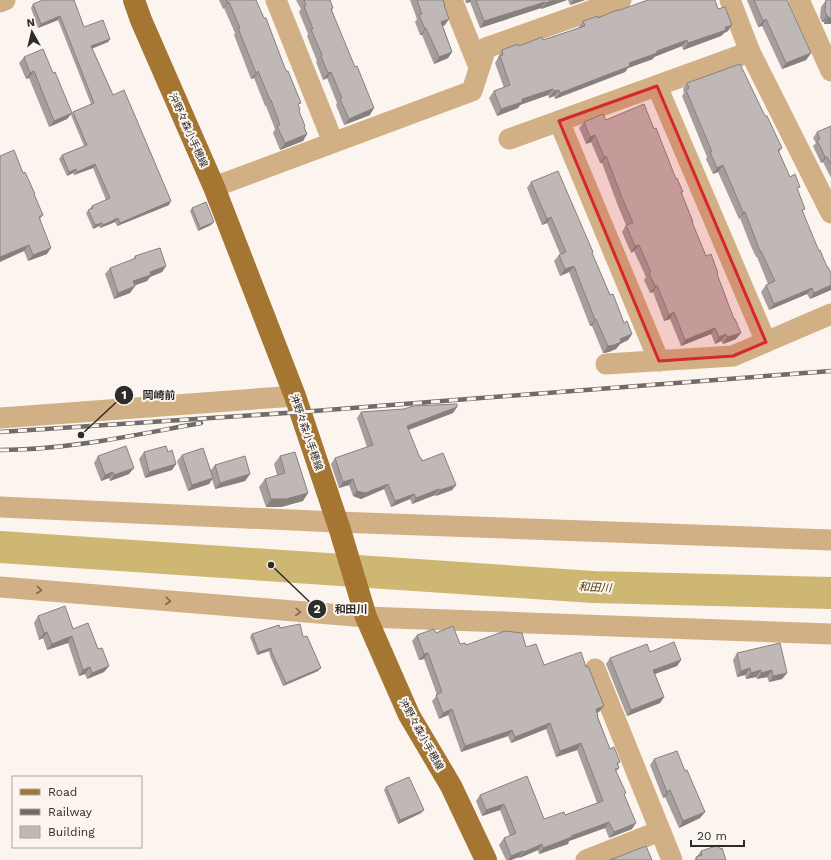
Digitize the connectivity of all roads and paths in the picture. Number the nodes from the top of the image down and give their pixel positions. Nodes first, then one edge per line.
1 (5, 0) edge
2 (134, 0) edge
3 (276, 0) edge
4 (452, 0) edge
5 (621, 0) edge
6 (730, 0) edge
7 (799, 0) edge
8 (0, 2) edge
9 (750, 52) junction
10 (479, 66) junction
11 (831, 71) edge
12 (657, 86) junction
13 (559, 121) junction
14 (509, 139) dead end
15 (333, 142) junction
16 (214, 187) junction
17 (831, 213) edge
18 (831, 314) edge
19 (766, 342) junction
20 (659, 361) junction
21 (606, 364) dead end
22 (295, 396) junction
23 (0, 418) edge
24 (0, 507) edge
25 (338, 526) junction
26 (831, 540) edge
27 (0, 587) edge
28 (364, 612) junction
29 (831, 634) edge
30 (595, 669) dead end
31 (660, 831) junction
32 (486, 860) edge
33 (586, 860) edge
34 (672, 860) edge

1 - 8 street
2 - 16 main road, 沖野々森小手穂線
3 - 15 street
4 - 10 street
5 - 10 street
6 - 9 street
7 - 11 street
9 - 12 street
9 - 17 street
10 - 15 street
12 - 13 street
12 - 19 street
13 - 14 street
13 - 20 street
15 - 16 street
16 - 22 main road, 沖野々森小手穂線
18 - 19 street
19 - 20 street
20 - 21 street
22 - 23 street
22 - 25 main road, 沖野々森小手穂線
24 - 25 street
25 - 26 street
25 - 28 main road, 沖野々森小手穂線
27 -> 28 street
28 - 29 street
28 - 32 main road, 沖野々森小手穂線
30 - 31 street
31 - 33 street
31 - 34 street

